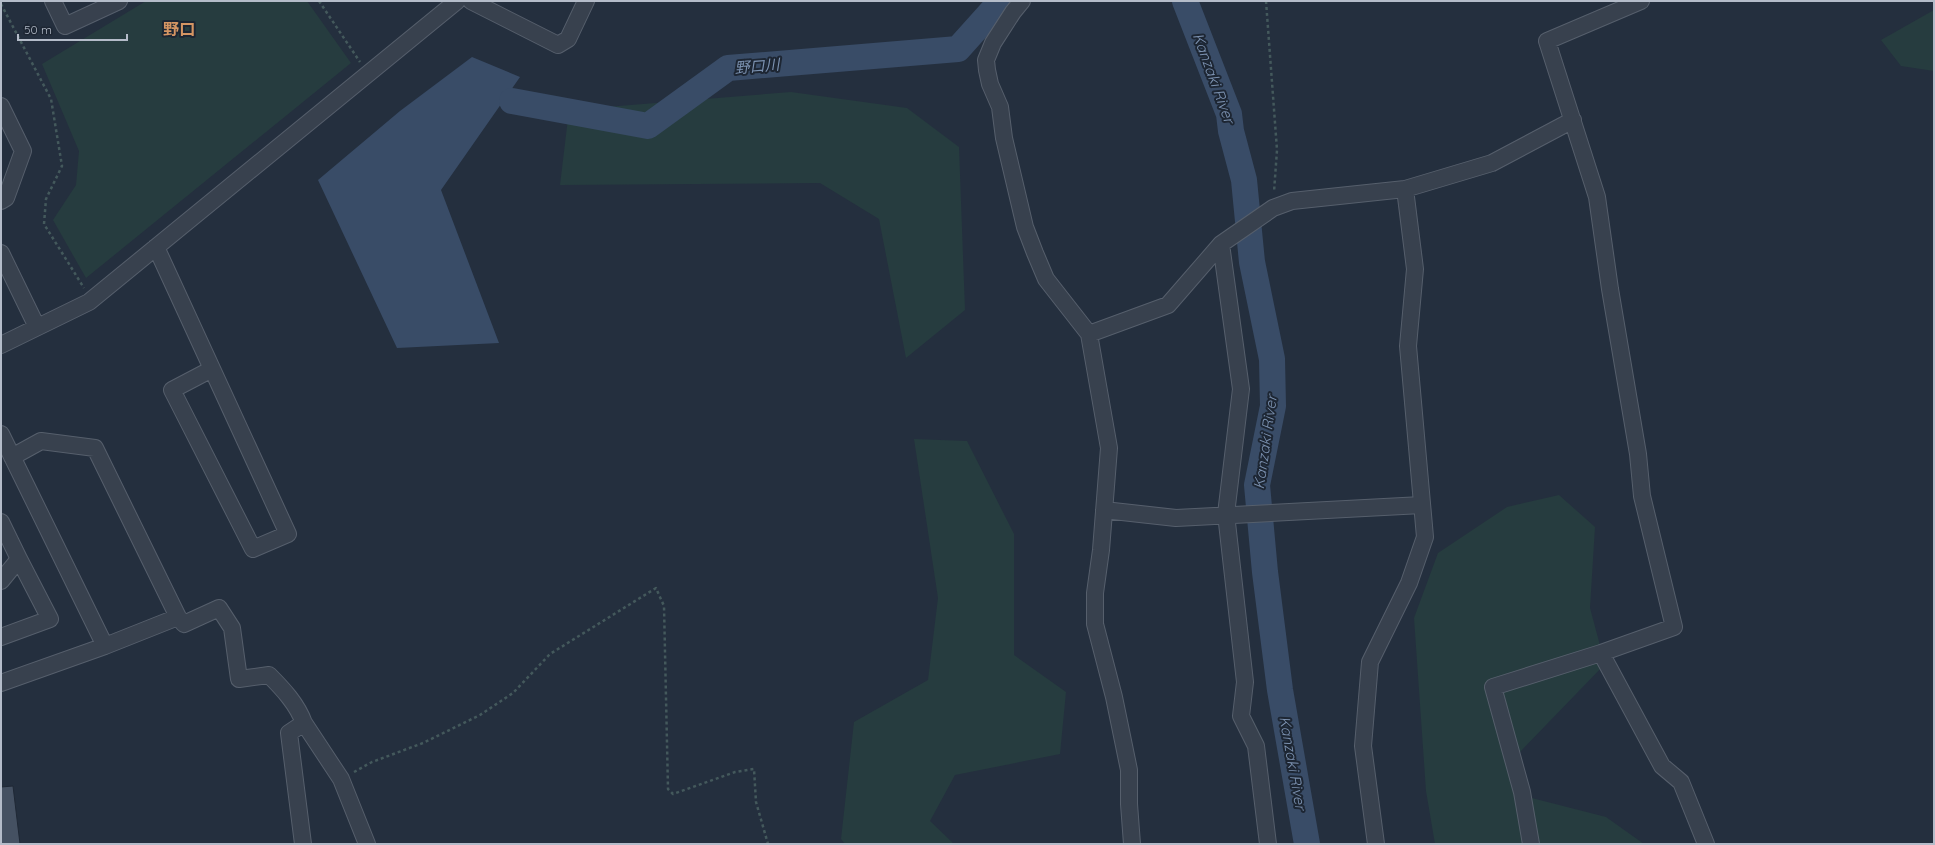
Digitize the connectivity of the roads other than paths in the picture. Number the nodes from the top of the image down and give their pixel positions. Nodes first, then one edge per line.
1 (53, 1) edge
2 (119, 1) edge
3 (457, 1) edge
4 (471, 1) edge
5 (586, 1) edge
6 (1022, 1) edge
7 (1641, 1) edge
8 (1, 106) edge
9 (1573, 120) junction
10 (1405, 189) junction
11 (1, 201) edge
12 (1221, 244) junction
13 (156, 247) junction
14 (1, 253) edge
15 (37, 327) junction
16 (1089, 334) junction
17 (1, 345) edge
18 (212, 369) junction
19 (1, 434) edge
20 (12, 457) junction
21 (1422, 505) junction
22 (1104, 510) junction
23 (1226, 514) junction
24 (1, 522) edge
25 (20, 559) junction
26 (1, 581) edge
27 (178, 617) junction
28 (1, 637) edge
29 (105, 646) junction
30 (1601, 653) junction
31 (1, 683) edge
32 (304, 723) junction
33 (303, 844) edge
34 (367, 844) edge
35 (1132, 844) edge
36 (1268, 844) edge
37 (1376, 844) edge
38 (1531, 844) edge
39 (1706, 844) edge

1 - 2 street
3 - 13 street
4 - 5 street
6 - 16 street
7 - 9 street
8 - 11 street
9 - 10 street
9 - 30 street
10 - 12 street
10 - 21 street
12 - 16 street
12 - 23 street
13 - 15 street
13 - 18 street
14 - 15 street
15 - 17 street
16 - 22 street
18 - 18 street
19 - 20 street
20 - 27 street
20 - 29 street
21 - 23 street
21 - 37 street
22 - 23 street
22 - 35 street
23 - 36 street
24 - 25 street
25 - 26 street
25 - 28 street
27 - 29 street
27 - 32 street
29 - 31 street
30 - 38 street
30 - 39 street
32 - 33 street
32 - 34 street

